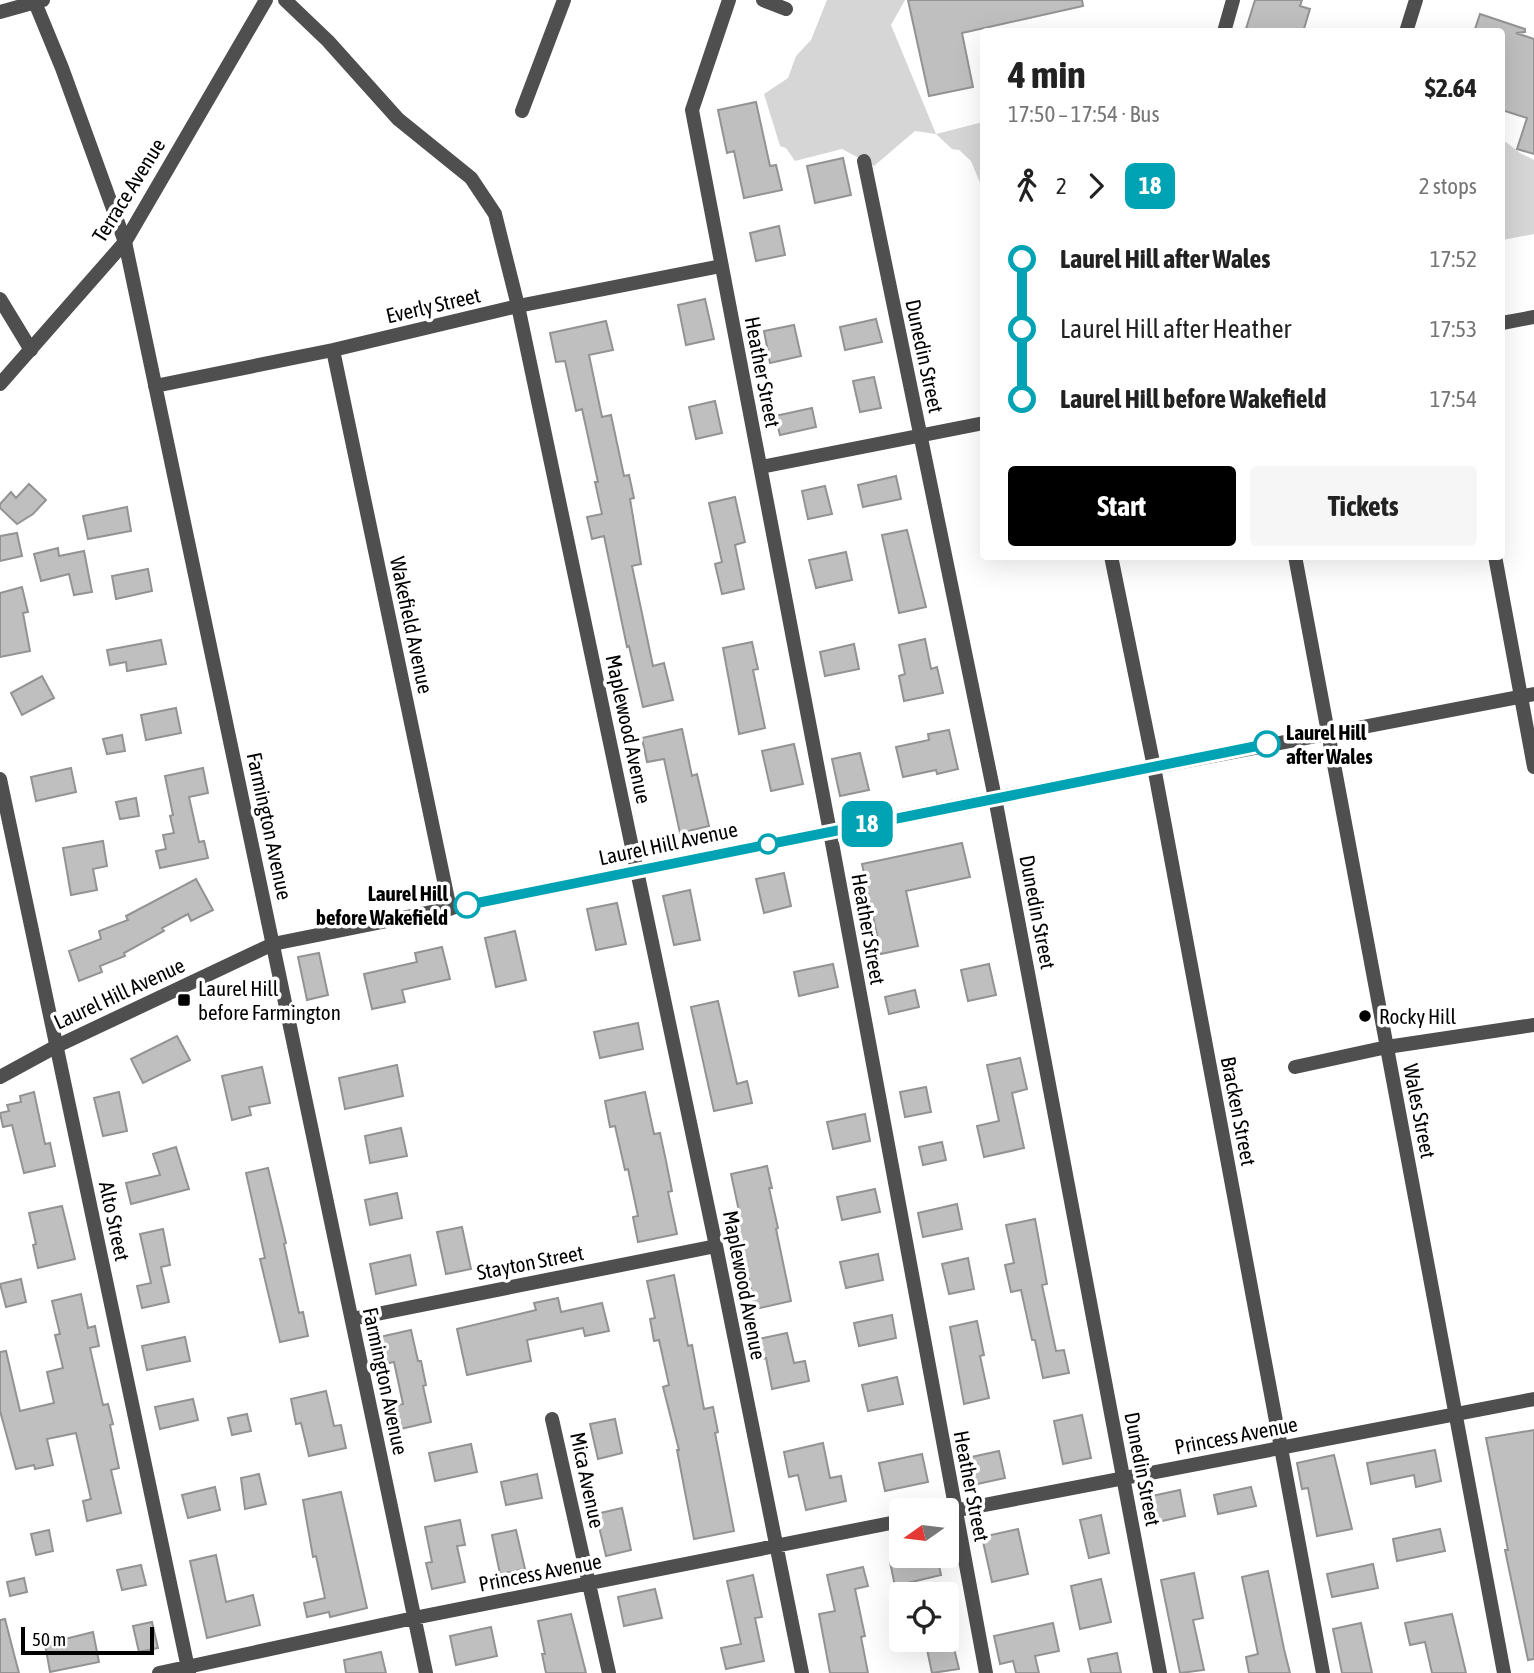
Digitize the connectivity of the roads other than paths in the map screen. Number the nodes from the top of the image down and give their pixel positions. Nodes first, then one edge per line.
1 (266, 0) edge
2 (285, 0) edge
3 (564, 0) edge
4 (729, 0) edge
5 (763, 0) edge
6 (1233, 0) edge
7 (1416, 0) edge
8 (37, 1) edge
9 (786, 9) dead end
10 (0, 12) edge
11 (1225, 28) edge
12 (1407, 28) edge
13 (522, 111) dead end
14 (864, 161) dead end
15 (125, 242) junction
16 (721, 266) junction
17 (0, 299) edge
18 (518, 306) junction
19 (1534, 317) edge
20 (1505, 322) edge
21 (31, 350) junction
22 (333, 350) junction
23 (0, 384) edge
24 (155, 386) junction
25 (980, 424) edge
26 (920, 436) junction
27 (761, 467) junction
28 (1112, 560) edge
29 (1297, 560) edge
30 (1496, 560) edge
31 (1527, 695) edge
32 (1328, 732) junction
33 (1534, 766) edge
34 (1154, 767) junction
35 (0, 779) edge
36 (995, 798) junction
37 (830, 831) junction
38 (638, 871) junction
39 (450, 909) junction
40 (273, 944) junction
41 (1534, 1025) edge
42 (57, 1046) junction
43 (1387, 1047) junction
44 (1295, 1067) dead end
45 (0, 1077) edge
46 (716, 1246) junction
47 (352, 1319) junction
48 (1534, 1399) edge
49 (1455, 1414) junction
50 (552, 1419) dead end
51 (1281, 1447) junction
52 (1123, 1478) junction
53 (949, 1498) edge
54 (959, 1510) edge
55 (889, 1523) edge
56 (774, 1546) junction
57 (959, 1549) edge
58 (589, 1583) junction
59 (414, 1618) junction
60 (188, 1670) edge
61 (159, 1673) edge
62 (426, 1673) edge
63 (609, 1673) edge
64 (802, 1673) edge
65 (986, 1673) edge
66 (1160, 1673) edge
67 (1323, 1673) edge
68 (1504, 1673) edge

1 - 15 street, Terrace Avenue
2 - 18 street, Maplewood Avenue
3 - 13 street
4 - 16 street, Heather Street
5 - 9 street
6 - 11 street
7 - 12 street
8 - 10 street
8 - 15 street, Farmington Avenue
14 - 26 street, Dunedin Street
15 - 21 street, Terrace Avenue
15 - 24 street, Farmington Avenue
16 - 18 street, Everly Street
16 - 27 street, Heather Street
17 - 21 street
18 - 22 street, Everly Street
18 - 38 street, Maplewood Avenue
19 - 20 street
21 - 23 street, Terrace Avenue
22 - 24 street, Everly Street
22 - 39 street, Wakefield Avenue
24 - 40 street, Farmington Avenue
25 - 26 street
26 - 27 street
26 - 36 street, Dunedin Street
27 - 37 street, Heather Street
28 - 34 street, Bracken Street
29 - 32 street, Wales Street
30 - 31 street
31 - 32 street, Laurel Hill Avenue
31 - 33 street
32 - 34 street, Laurel Hill Avenue
32 - 43 street, Wales Street
34 - 36 street, Laurel Hill Avenue
34 - 51 street, Bracken Street
35 - 42 street, Alto Street
36 - 37 street, Laurel Hill Avenue
36 - 52 street, Dunedin Street
37 - 38 street, Laurel Hill Avenue
37 - 53 street, Heather Street
38 - 39 street, Laurel Hill Avenue
38 - 46 street, Maplewood Avenue
39 - 40 street, Laurel Hill Avenue
40 - 42 street, Laurel Hill Avenue
40 - 47 street, Farmington Avenue
41 - 43 street
42 - 45 street, Laurel Hill Avenue
42 - 60 street, Alto Street
43 - 44 street
43 - 49 street, Wales Street
46 - 47 street, Stayton Street
46 - 56 street, Maplewood Avenue
47 - 59 street, Farmington Avenue
48 - 49 street, Princess Avenue
49 - 51 street, Princess Avenue
49 - 68 street, Wales Street
50 - 58 street, Mica Avenue
51 - 52 street, Princess Avenue
51 - 67 street, Bracken Street
52 - 54 street, Princess Avenue
52 - 66 street, Dunedin Street
55 - 56 street, Princess Avenue
56 - 58 street, Princess Avenue
56 - 64 street, Maplewood Avenue
57 - 65 street, Heather Street
58 - 59 street, Princess Avenue
58 - 63 street, Mica Avenue
59 - 60 street, Princess Avenue
59 - 62 street, Farmington Avenue
60 - 61 street, Princess Avenue

